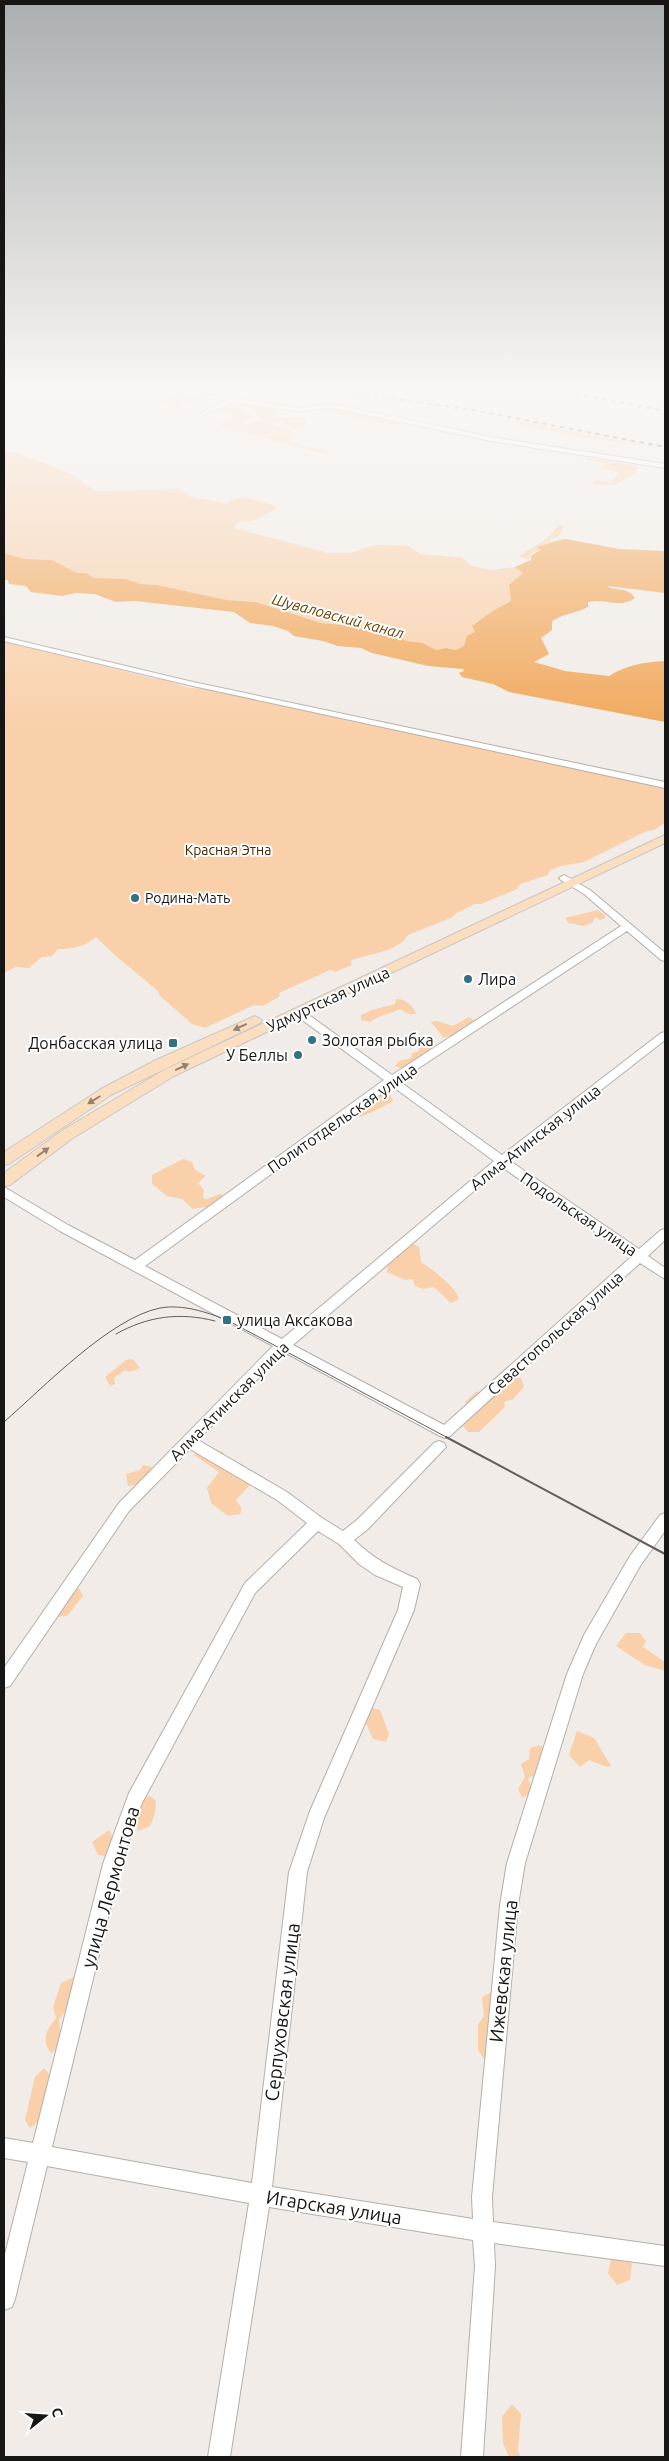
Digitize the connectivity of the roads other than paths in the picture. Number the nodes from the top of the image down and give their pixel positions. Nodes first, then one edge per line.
1 (4, 639) edge
2 (665, 784) edge
3 (665, 831) edge
4 (665, 839) edge
5 (569, 880) junction
6 (627, 926) junction
7 (665, 958) edge
8 (298, 1012) junction
9 (665, 1034) edge
10 (392, 1081) junction
11 (4, 1160) edge
12 (502, 1161) junction
13 (4, 1181) edge
14 (4, 1191) edge
15 (665, 1233) edge
16 (641, 1256) junction
17 (136, 1265) junction
18 (665, 1274) edge
19 (283, 1346) junction
20 (188, 1441) junction
21 (439, 1447) dead end
22 (665, 1519) edge
23 (317, 1522) junction
24 (344, 1539) junction
25 (4, 1681) edge
26 (4, 2148) edge
27 (40, 2154) junction
28 (261, 2195) junction
29 (484, 2232) junction
30 (665, 2256) edge
31 (4, 2300) edge
32 (218, 2457) edge
33 (472, 2457) edge

1 - 2 street
3 - 5 main road, Удмуртская улица
4 - 5 main road, Удмуртская улица
5 - 6 street
5 - 8 main road, Удмуртская улица
5 -> 11 main road, Удмуртская улица
6 - 7 street
6 - 10 street, Политотдельская улица
8 - 10 street, Подольская улица
13 -> 8 main road, Удмуртская улица
9 - 12 street, Алма-Атинская улица
10 - 12 street, Подольская улица
10 - 17 street, Политотдельская улица
12 - 16 street, Подольская улица
12 - 19 street, Алма-Атинская улица
14 - 17 street
15 - 16 street, Севастопольская улица
16 - 18 street, Подольская улица
16 - 19 street, Севастопольская улица
17 - 19 street
19 - 20 street, Алма-Атинская улица
20 - 23 street
20 - 25 street, Алма-Атинская улица
21 - 24 street
22 - 29 street, Ижевская улица
23 - 24 street
23 - 27 street, улица Лермонтова
24 - 28 street, Серпуховская улица
26 - 27 street, Игарская улица
27 - 28 street, Игарская улица
27 - 31 street, улица Лермонтова
28 - 29 street, Игарская улица
28 - 32 street, Серпуховская улица
29 - 30 street, Игарская улица
29 - 33 street, Ижевская улица

